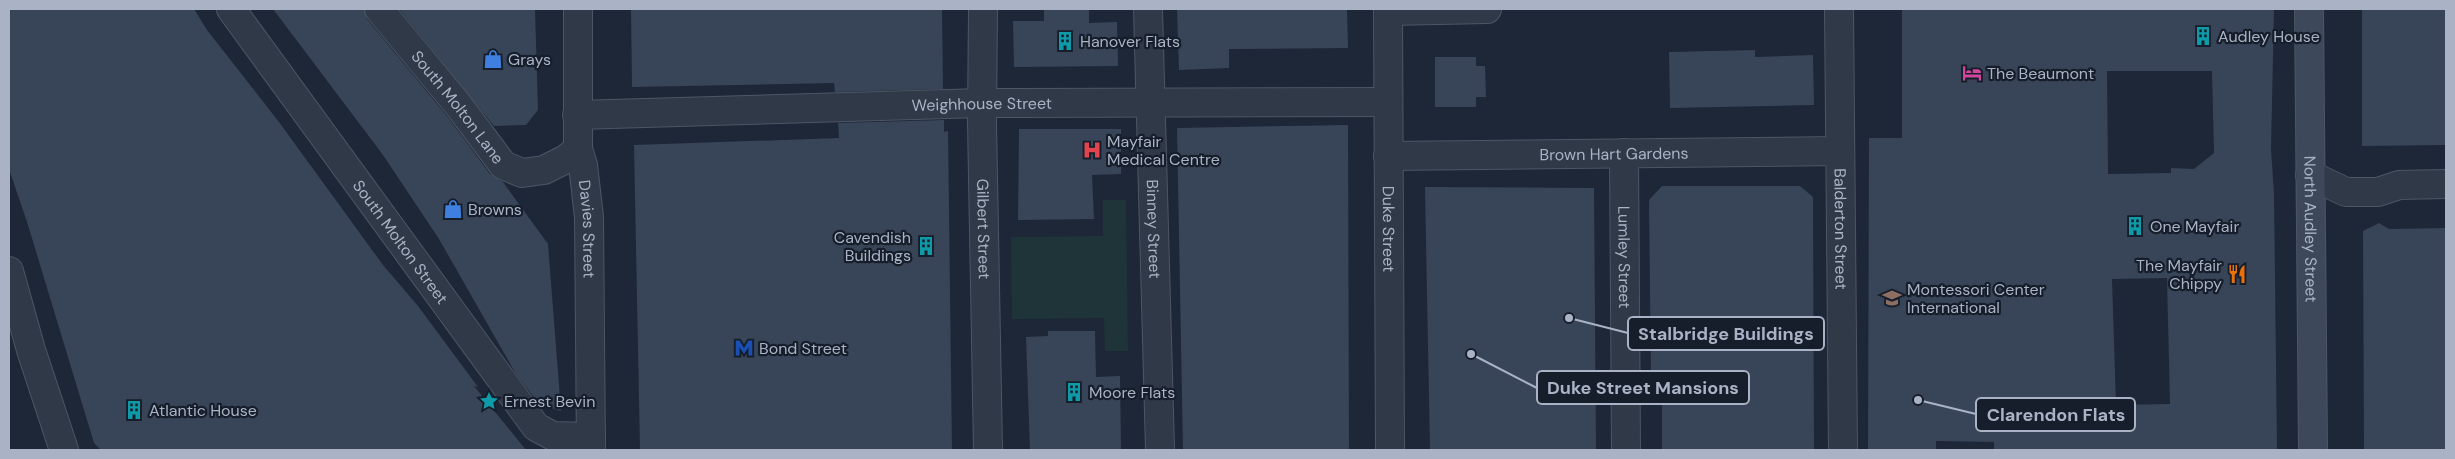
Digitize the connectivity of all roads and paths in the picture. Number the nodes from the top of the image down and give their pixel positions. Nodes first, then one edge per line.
1 (231, 9) edge
2 (379, 9) edge
3 (578, 9) edge
4 (983, 9) edge
5 (1148, 9) edge
6 (1487, 9) edge
7 (1839, 9) edge
8 (2308, 9) edge
9 (1388, 10) edge
10 (1150, 102) junction
11 (1388, 102) junction
12 (982, 103) junction
13 (577, 115) junction
14 (578, 149) junction
15 (1840, 151) junction
16 (1624, 154) junction
17 (1388, 156) junction
18 (2310, 175) junction
19 (2446, 184) edge
20 (9, 271) edge
21 (591, 443) edge
22 (64, 450) edge
23 (988, 450) edge
24 (1160, 450) edge
25 (1390, 450) edge
26 (1626, 450) edge
27 (1843, 450) edge
28 (2312, 450) edge

1 - 21 street, South Molton Street
2 - 14 street, South Molton Lane
3 - 13 street, Davies Street
4 - 12 street, Gilbert Street
5 - 10 street, Binney Street
6 - 9 street
7 - 15 street, Balderton Street
8 - 18 street, North Audley Street
9 - 11 street, Duke Street
10 - 11 street, Weighhouse Street
10 - 12 street, Weighhouse Street
10 - 24 street, Binney Street
11 - 17 street, Duke Street
12 - 13 street, Weighhouse Street
12 - 23 street, Gilbert Street
13 - 14 street, Davies Street
14 - 21 street, Davies Street
15 - 16 street, Brown Hart Gardens
15 - 27 street, Balderton Street
16 - 17 street, Brown Hart Gardens
16 - 26 street, Lumley Street
17 - 25 street, Duke Street
18 - 19 street
18 - 28 street, North Audley Street
20 - 22 street

